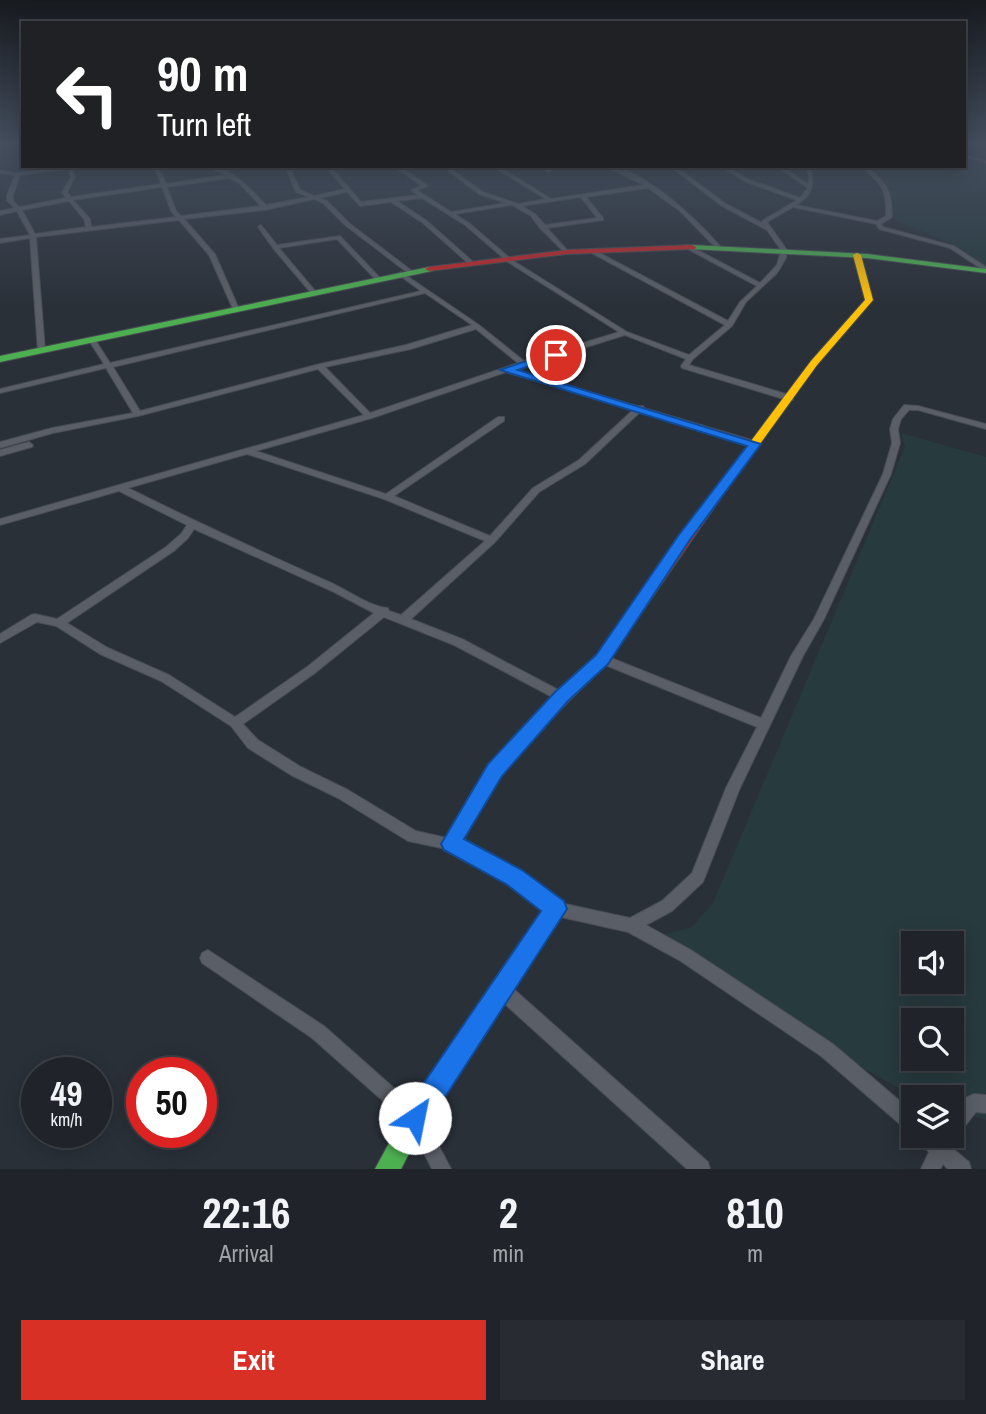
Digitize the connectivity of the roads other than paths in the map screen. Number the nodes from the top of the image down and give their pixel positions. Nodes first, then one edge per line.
1 (11, 199) edge
2 (69, 199) junction
3 (72, 199) edge
4 (170, 199) edge
5 (256, 199) edge
6 (308, 199) edge
7 (313, 199) edge
8 (355, 199) edge
9 (403, 199) edge
10 (428, 199) edge
11 (498, 199) edge
12 (560, 199) edge
13 (585, 199) edge
14 (666, 199) edge
15 (715, 199) edge
16 (798, 199) edge
17 (888, 199) edge
18 (392, 200) junction
19 (551, 200) joint
20 (802, 200) joint
21 (515, 204) junction
22 (795, 206) junction
23 (265, 208) junction
24 (19, 210) junction
25 (0, 213) edge
26 (453, 213) junction
27 (181, 219) junction
28 (878, 223) junction
29 (261, 227) dead end
30 (542, 227) junction
31 (89, 229) junction
32 (767, 229) junction
33 (361, 235) junction
34 (33, 236) junction
35 (338, 237) junction
36 (0, 240) edge
37 (686, 246) junction
38 (275, 247) junction
39 (719, 247) junction
40 (590, 250) junction
41 (784, 250) junction
42 (565, 251) junction
43 (857, 255) junction
44 (505, 257) junction
45 (470, 262) junction
46 (986, 270) edge
47 (405, 273) junction
48 (378, 279) junction
49 (760, 285) junction
50 (427, 291) junction
51 (313, 292) junction
52 (236, 309) junction
53 (730, 325) junction
54 (477, 327) junction
55 (625, 333) junction
56 (92, 339) junction
57 (41, 350) junction
58 (690, 358) junction
59 (0, 359) edge
60 (523, 363) junction
61 (320, 366) junction
62 (110, 367) junction
63 (506, 370) junction
64 (0, 391) edge
65 (790, 398) junction
66 (640, 408) junction
67 (138, 414) junction
68 (369, 415) junction
69 (986, 418) edge
70 (501, 419) dead end
71 (963, 422) junction
72 (986, 427) edge
73 (755, 444) junction
74 (0, 445) edge
75 (29, 445) dead end
76 (244, 450) junction
77 (0, 453) edge
78 (121, 488) junction
79 (387, 497) junction
80 (0, 522) edge
81 (192, 524) junction
82 (492, 540) junction
83 (384, 611) junction
84 (404, 619) junction
85 (59, 623) junction
86 (0, 639) edge
87 (602, 659) junction
88 (562, 697) junction
89 (234, 723) junction
90 (763, 724) junction
91 (451, 844) junction
92 (556, 909) junction
93 (631, 925) junction
94 (208, 958) dead end
95 (502, 990) junction
96 (986, 1104) edge
97 (964, 1111) edge
98 (901, 1114) edge
99 (415, 1118) junction
100 (935, 1148) edge
101 (944, 1148) edge
102 (387, 1169) edge
103 (442, 1169) edge
104 (701, 1169) edge
105 (930, 1169) edge
106 (962, 1169) edge

1 - 24 street
2 - 3 street
2 - 24 street
2 - 31 street
4 - 27 street
5 - 23 street
6 - 23 street
7 - 33 street
8 - 18 street
9 - 18 street
10 - 26 street
11 - 21 street
12 - 19 street
13 - 30 street
14 - 39 street
15 - 32 street
16 - 20 street
17 - 28 street
18 - 45 street
19 - 21 street
20 - 22 street
21 - 26 street
21 - 30 street
22 - 28 street
22 - 32 street
23 - 27 street
24 - 25 street
24 - 34 street
26 - 44 street
27 - 31 street
27 - 52 street
28 - 46 street
29 - 38 street
30 - 42 street
31 - 34 street
32 - 41 street
33 - 35 street
33 - 47 street
34 - 36 street
34 - 57 street
35 - 38 street
35 - 48 street
37 - 39 main road
37 - 40 main road
37 - 49 street
38 - 51 street
39 - 41 main road
40 - 42 main road
40 - 53 street
41 - 43 main road
41 - 49 street
42 - 44 main road
43 - 46 main road
43 - 65 main road
44 - 45 main road
44 - 55 street
45 - 47 main road
47 - 48 main road
47 - 50 street
48 - 51 main road
49 - 53 street
50 - 54 street
50 - 62 street
51 - 52 main road
52 - 56 main road
53 - 58 street
54 - 60 street
54 - 61 street
55 - 58 street
55 - 60 street
56 - 57 main road
56 - 62 street
57 - 59 main road
58 - 65 street
60 - 63 street
61 - 67 street
61 - 68 street
62 - 64 street
62 - 67 street
63 - 66 street
63 - 68 street
65 - 73 main road
66 - 73 street
66 - 82 street
67 - 74 street
68 - 76 street
69 - 71 street
70 - 79 street
71 - 72 street
71 - 90 street
73 - 87 main road
75 - 77 street
76 - 78 street
76 - 79 street
78 - 80 street
78 - 81 street
79 - 82 street
81 - 83 street
81 - 85 street
82 - 84 street
83 - 84 street
83 - 89 street
84 - 88 street
85 - 86 street
85 - 89 street
87 - 88 main road
87 - 90 street
88 - 91 main road
89 - 91 street
90 - 93 street
91 - 92 main road
92 - 93 street
92 - 95 main road
93 - 98 street
94 - 99 street
95 - 99 main road
95 - 104 street
96 - 97 street
99 - 102 main road
99 - 103 street
100 - 105 street
101 - 106 street

